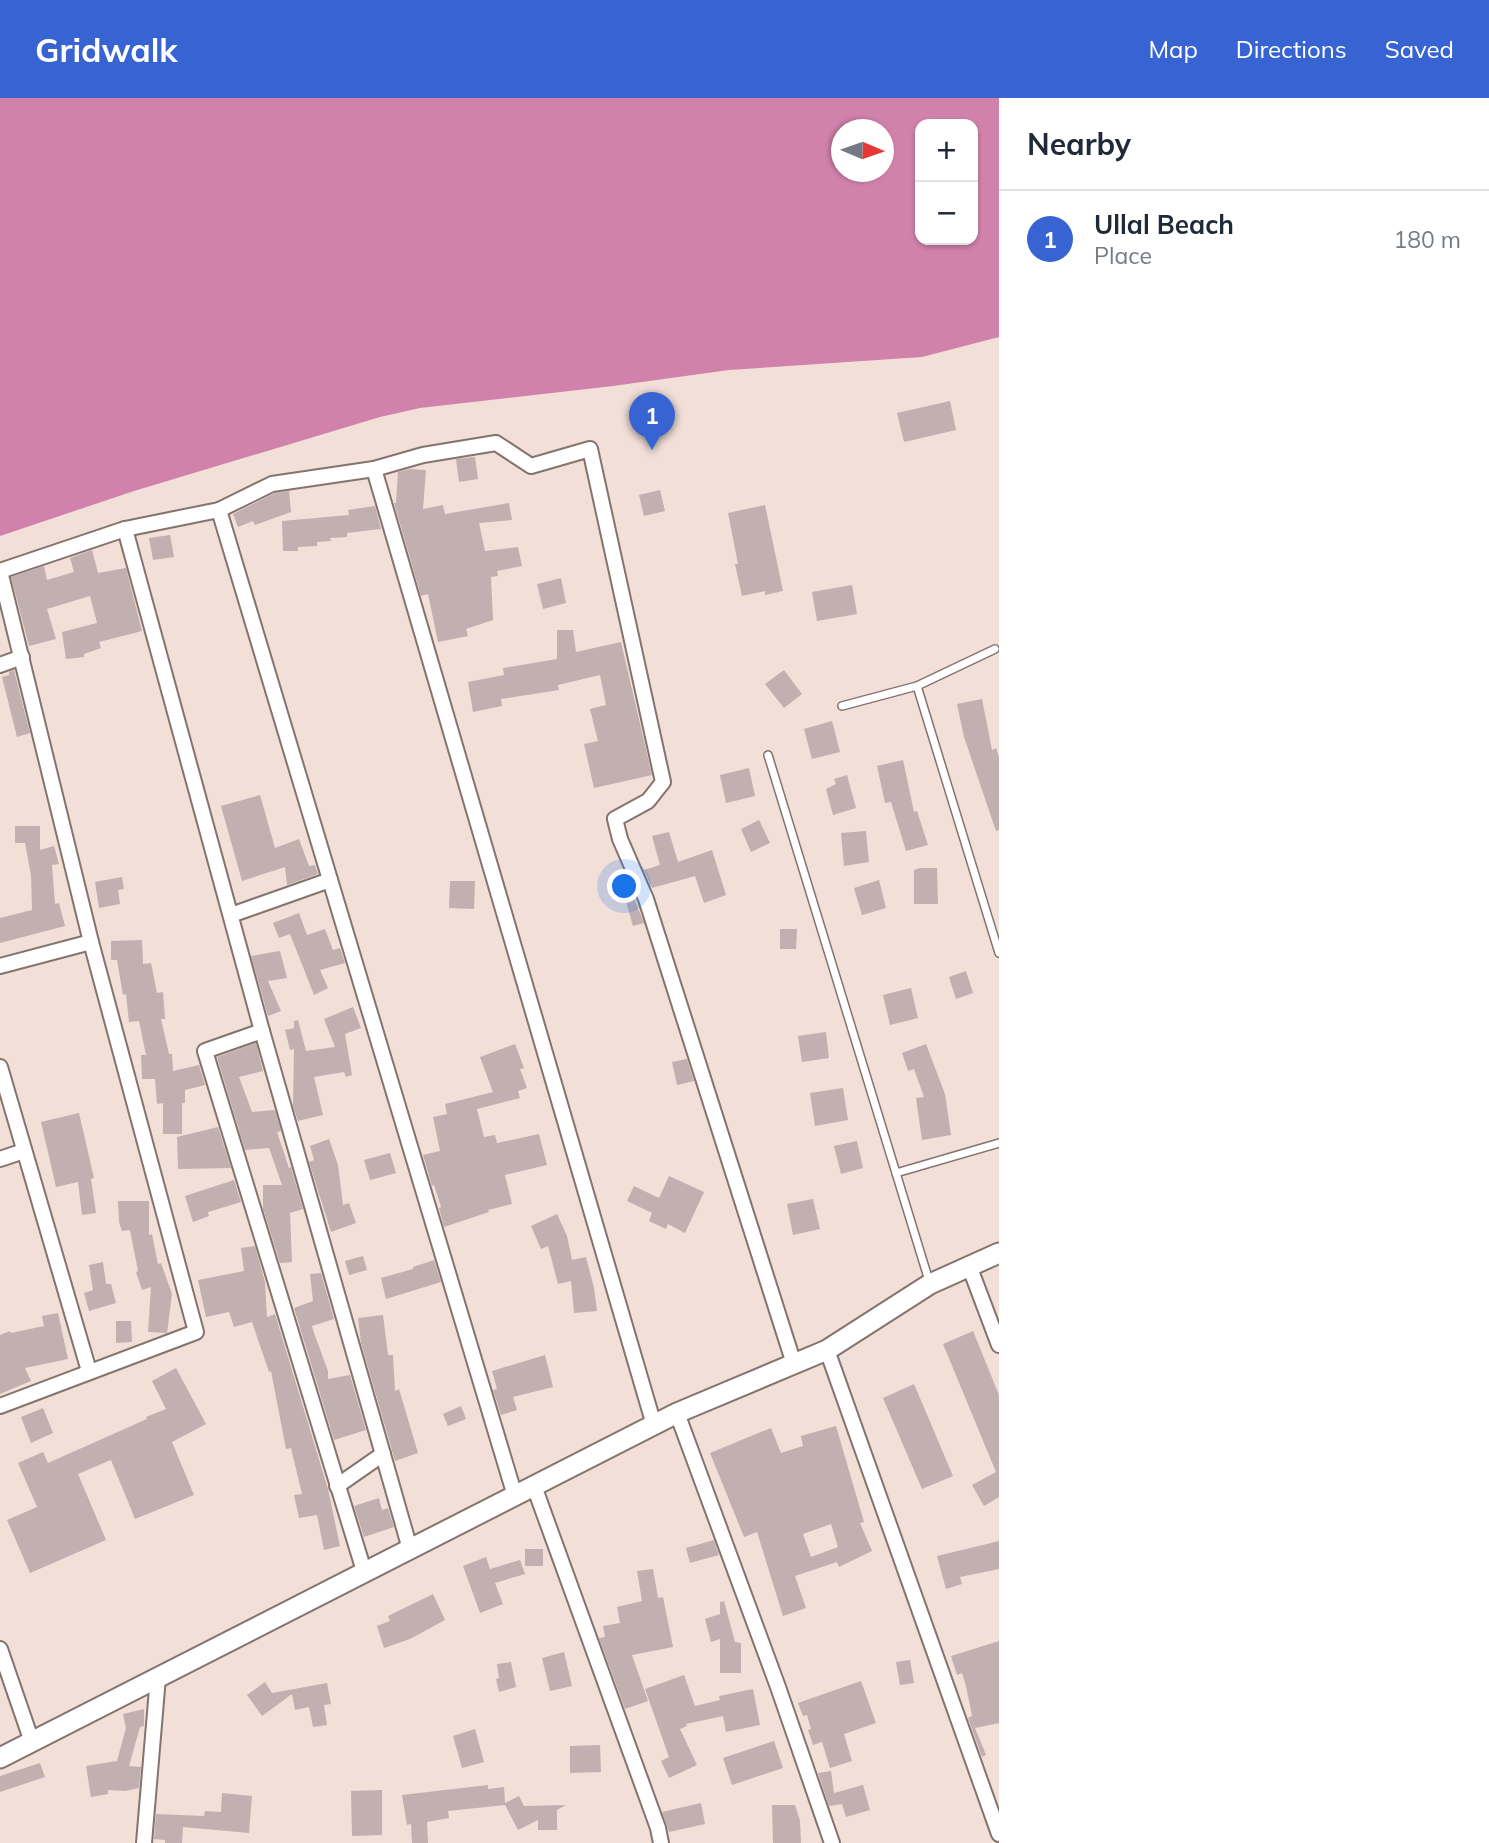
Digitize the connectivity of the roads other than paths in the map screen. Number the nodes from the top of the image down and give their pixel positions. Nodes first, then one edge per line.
1 (374, 469) junction
2 (219, 510) junction
3 (125, 529) junction
4 (995, 649) dead end
5 (22, 657) junction
6 (0, 665) edge
7 (917, 686) junction
8 (842, 706) dead end
9 (768, 755) dead end
10 (330, 880) junction
11 (231, 915) junction
12 (91, 942) junction
13 (999, 953) edge
14 (0, 966) edge
15 (262, 1031) junction
16 (0, 1067) edge
17 (999, 1143) edge
18 (24, 1151) junction
19 (0, 1159) edge
20 (896, 1173) junction
21 (999, 1253) edge
22 (970, 1268) junction
23 (930, 1284) junction
24 (999, 1345) edge
25 (827, 1350) junction
26 (794, 1364) junction
27 (89, 1371) junction
28 (0, 1406) edge
29 (677, 1413) junction
30 (654, 1425) junction
31 (383, 1454) junction
32 (337, 1486) junction
33 (534, 1486) junction
34 (514, 1496) junction
35 (410, 1549) junction
36 (364, 1571) junction
37 (0, 1649) edge
38 (158, 1677) junction
39 (32, 1742) junction
40 (0, 1758) edge
41 (999, 1834) edge
42 (144, 1843) edge
43 (661, 1843) edge
44 (832, 1843) edge

1 - 2 street
1 - 26 street
1 - 30 street
2 - 3 street
2 - 10 street
3 - 5 street
3 - 11 street
4 - 7 lane
5 - 6 street
5 - 12 street
7 - 8 lane
7 - 13 lane
9 - 20 lane
10 - 11 street
10 - 34 street
11 - 15 street
12 - 14 street
12 - 27 street
15 - 31 street
15 - 32 street
16 - 18 street
17 - 20 lane
18 - 19 street
18 - 27 street
20 - 23 lane
21 - 22 street
22 - 23 street
22 - 24 street
23 - 25 street
25 - 26 street
25 - 41 street
26 - 29 street
27 - 28 street
29 - 30 street
29 - 44 street
30 - 33 street
31 - 32 street
31 - 35 street
32 - 36 street
33 - 34 street
33 - 43 street
34 - 35 street
35 - 36 street
36 - 38 street
37 - 39 street
38 - 39 street
38 - 42 street
39 - 40 street

